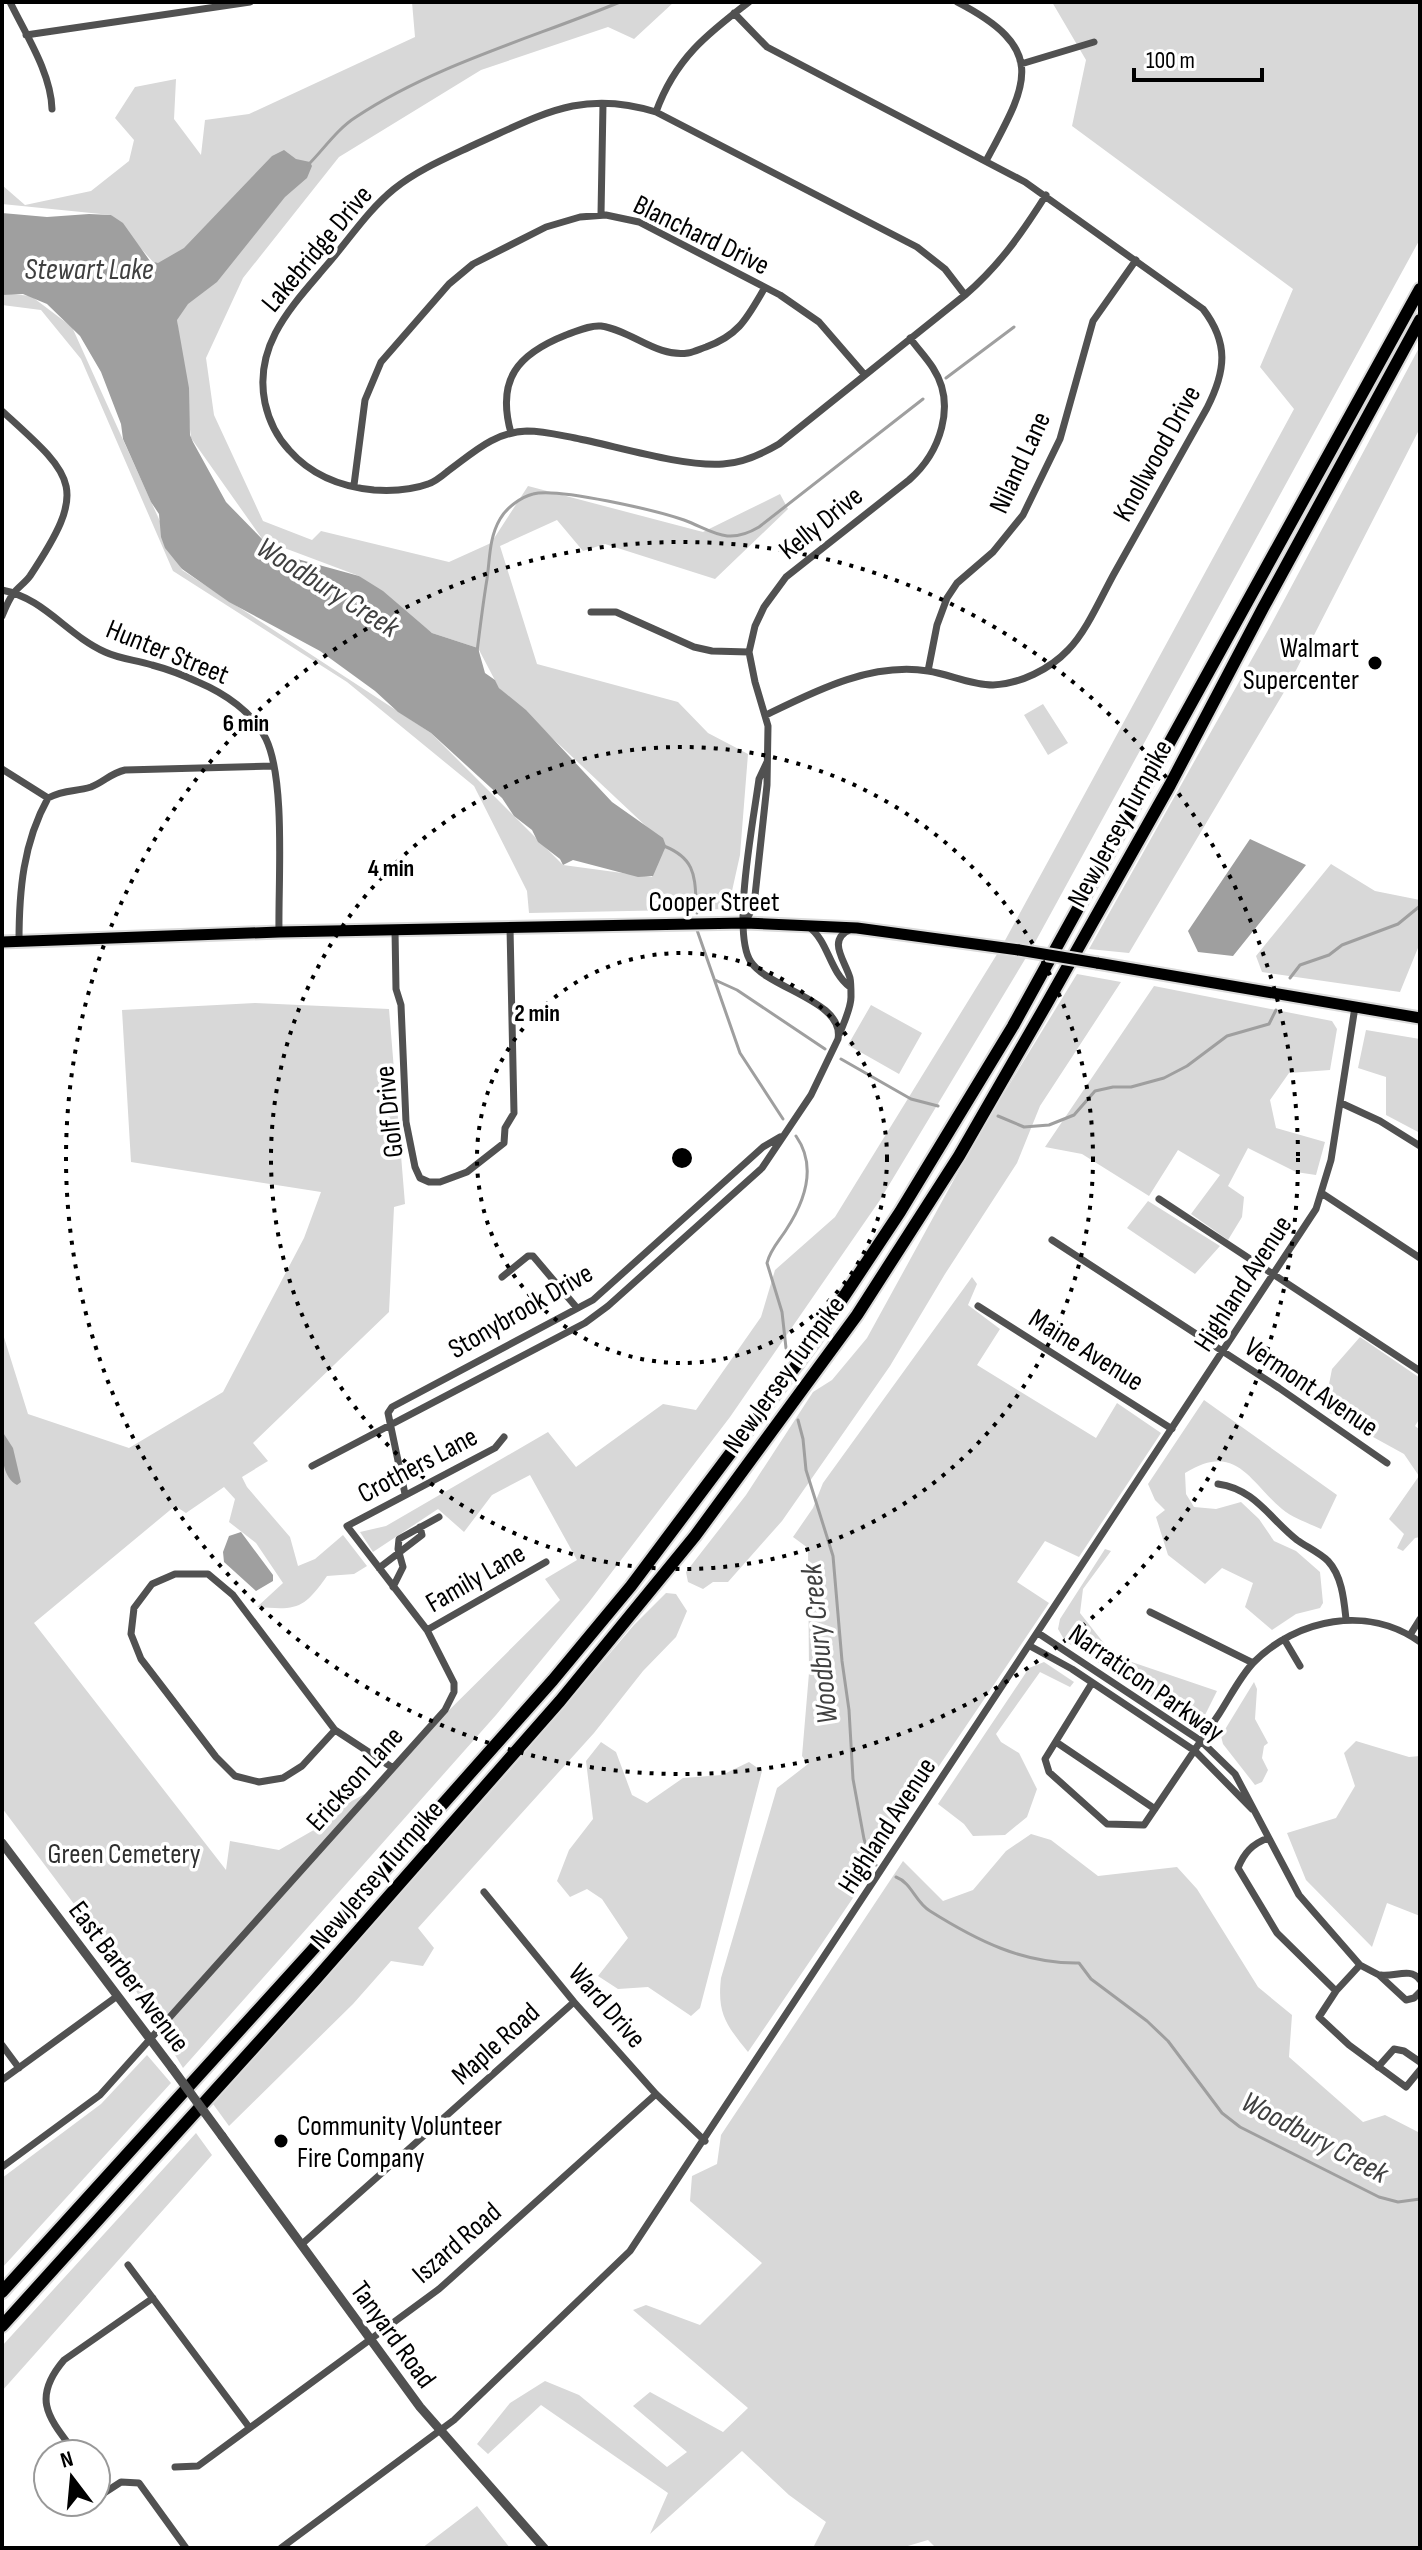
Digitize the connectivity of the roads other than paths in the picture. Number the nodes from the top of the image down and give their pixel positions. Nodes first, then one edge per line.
1 (10, 2) edge
2 (170, 2) edge
3 (250, 2) edge
4 (749, 2) edge
5 (957, 2) edge
6 (971, 5) edge
7 (172, 13) junction
8 (734, 13) junction
9 (26, 35) junction
10 (1094, 42) dead end
11 (1021, 64) junction
12 (603, 104) junction
13 (52, 109) dead end
14 (656, 112) junction
15 (986, 161) junction
16 (1046, 195) junction
17 (601, 214) junction
18 (1136, 260) junction
19 (764, 289) junction
20 (1420, 289) edge
21 (965, 295) junction
22 (1420, 320) edge
23 (910, 338) junction
24 (864, 374) junction
25 (2, 411) edge
26 (511, 433) junction
27 (354, 485) junction
28 (2, 590) edge
29 (14, 593) junction
30 (591, 612) dead end
31 (2, 616) edge
32 (749, 652) junction
33 (928, 671) junction
34 (766, 715) junction
35 (273, 766) junction
36 (2, 769) edge
37 (48, 798) junction
38 (745, 923) junction
39 (806, 925) junction
40 (510, 928) junction
41 (857, 928) junction
42 (395, 930) junction
43 (279, 932) junction
44 (2, 942) edge
45 (19, 942) junction
46 (850, 987) junction
47 (1355, 1007) junction
48 (1420, 1018) edge
49 (838, 1039) junction
50 (1341, 1103) junction
51 (784, 1135) junction
52 (1420, 1146) edge
53 (1323, 1194) junction
54 (1159, 1199) dead end
55 (1052, 1240) dead end
56 (1420, 1258) edge
57 (1276, 1274) junction
58 (502, 1277) dead end
59 (978, 1306) dead end
60 (577, 1308) junction
61 (1224, 1353) junction
62 (1420, 1371) edge
63 (391, 1423) junction
64 (1172, 1429) junction
65 (504, 1437) dead end
66 (1387, 1463) dead end
67 (312, 1466) dead end
68 (1218, 1484) dead end
69 (405, 1494) junction
70 (439, 1517) dead end
71 (347, 1526) joint
72 (398, 1551) junction
73 (546, 1562) dead end
74 (379, 1568) junction
75 (393, 1587) junction
76 (1150, 1612) dead end
77 (1346, 1619) junction
78 (1420, 1619) edge
79 (427, 1630) junction
80 (1038, 1633) junction
81 (1410, 1635) junction
82 (1284, 1639) junction
83 (1420, 1642) edge
84 (1030, 1646) junction
85 (1253, 1663) junction
86 (1300, 1666) dead end
87 (1092, 1683) junction
88 (335, 1730) junction
89 (1201, 1741) junction
90 (1056, 1742) junction
91 (1195, 1751) junction
92 (393, 1768) junction
93 (1155, 1809) junction
94 (1252, 1809) junction
95 (1268, 1838) junction
96 (2, 1843) edge
97 (484, 1892) dead end
98 (1360, 1965) junction
99 (1379, 1975) junction
100 (1420, 1980) edge
101 (1336, 1991) junction
102 (1420, 1992) edge
103 (116, 1997) junction
104 (574, 2002) junction
105 (149, 2038) junction
106 (2, 2045) edge
107 (1420, 2062) edge
108 (1378, 2067) junction
109 (19, 2068) junction
110 (1420, 2070) edge
111 (2, 2080) edge
112 (656, 2094) junction
113 (222, 2136) joint
114 (705, 2141) junction
115 (2, 2167) edge
116 (302, 2244) junction
117 (128, 2265) dead end
118 (2, 2292) edge
119 (153, 2298) junction
120 (2, 2326) edge
121 (370, 2340) junction
122 (249, 2427) junction
123 (438, 2430) junction
124 (64, 2438) edge
125 (175, 2467) dead end
126 (112, 2488) edge
127 (186, 2548) edge
128 (281, 2548) edge
129 (544, 2548) edge

1 - 9 street
2 - 7 street
3 - 7 street
4 - 8 street
5 - 6 street
6 - 11 street
7 - 9 street
8 - 14 street
8 - 15 street, Knollwood Drive
9 - 13 street
10 - 11 street
11 - 15 street
12 - 14 street, Lakebridge Drive
12 - 17 street
12 - 27 street, Lakebridge Drive
14 - 21 street, Lakebridge Drive
15 - 16 street, Knollwood Drive
16 - 18 street, Knollwood Drive
16 - 21 street, Lakebridge Drive
17 - 19 street, Blanchard Drive
17 - 27 street, Blanchard Drive
18 - 33 street, Niland Lane
18 - 33 street, Knollwood Drive
19 - 24 street, Blanchard Drive
19 - 26 street
20 - 118 highway, New Jersey Turnpike
21 - 23 street, Lakebridge Drive
22 - 120 highway, New Jersey Turnpike
23 - 24 street, Lakebridge Drive
23 - 32 street, Kelly Drive
24 - 26 street, Lakebridge Drive
25 - 29 street
26 - 27 street, Lakebridge Drive
28 - 29 street, Hunter Street
29 - 31 street
29 - 35 street, Hunter Street
30 - 32 street
32 - 34 street
33 - 34 street, Knollwood Drive
34 - 38 street
35 - 37 street
35 - 43 street, Hunter Street
36 - 37 street
37 - 45 street
38 - 39 main road, Cooper Street
38 - 40 main road, Cooper Street
38 - 49 street
39 - 41 main road, Cooper Street
39 - 46 street
40 - 42 main road, Cooper Street
40 - 42 street, Golf Drive
41 - 46 street, Stonybrook Drive
41 - 47 main road, Cooper Street, bridge
42 - 43 main road, Cooper Street
43 - 45 main road, Cooper Street
44 - 45 main road, Cooper Street
46 - 49 street, Stonybrook Drive
47 - 48 main road, Cooper Street
47 - 50 street, Highland Avenue
49 - 51 street, Stonybrook Drive
50 - 52 street
50 - 53 street, Highland Avenue
51 - 60 street, Stonybrook Drive
51 - 63 street, Stonybrook Drive
53 - 56 street
53 - 57 street, Highland Avenue
54 - 57 street
55 - 61 street, Vermont Avenue
57 - 61 street, Highland Avenue
57 - 62 street
58 - 60 street
59 - 64 street, Maine Avenue
60 - 63 street, Stonybrook Drive
61 - 64 street, Highland Avenue
61 - 66 street, Vermont Avenue
63 - 67 street, Stonybrook Drive
63 - 69 street
64 - 80 street, Highland Avenue
65 - 69 street, Crothers Lane
68 - 77 street
69 - 71 street, Crothers Lane
70 - 72 street
71 - 74 street, Erickson Lane
72 - 74 street
72 - 75 street
73 - 79 street, Family Lane
74 - 75 street, Erickson Lane
75 - 79 street, Erickson Lane
76 - 85 street
77 - 81 street
77 - 82 street
78 - 81 street
79 - 92 street, Erickson Lane
80 - 84 street, Highland Avenue
80 - 89 street, Narraticon Parkway
81 - 83 street
82 - 85 street
82 - 86 street
84 - 87 street, Narraticon Parkway
84 - 114 street, Highland Avenue
85 - 89 street
87 - 90 street
87 - 91 street, Narraticon Parkway
88 - 88 street
88 - 92 street
89 - 91 street
89 - 94 street, Narraticon Parkway
90 - 93 street
90 - 93 street
91 - 93 street
91 - 94 street, Narraticon Parkway
92 - 105 street, Erickson Lane
94 - 95 street, Narraticon Parkway
95 - 98 street, Narraticon Parkway
95 - 101 street
96 - 103 street, East Barber Avenue
97 - 104 street, Ward Drive
98 - 99 street, Narraticon Parkway
98 - 101 street
99 - 100 street
99 - 102 street, Narraticon Parkway
101 - 108 street
103 - 105 street, East Barber Avenue
103 - 109 street
104 - 112 street, Ward Drive
104 - 116 street, Maple Road
105 - 113 street, East Barber Avenue, bridge
105 - 115 street, Erickson Lane
106 - 109 street
107 - 108 street
108 - 110 street
109 - 111 street
112 - 114 street, Ward Drive
112 - 121 street, Iszard Road
113 - 116 street, Tanyard Road
114 - 123 street, Highland Avenue
116 - 121 street, Tanyard Road
117 - 119 street
119 - 122 street
119 - 124 street
121 - 122 street, Iszard Road
121 - 123 street, Tanyard Road
122 - 125 street, Iszard Road
123 - 128 street, Highland Avenue
123 - 129 street, Tanyard Road
126 - 127 street

